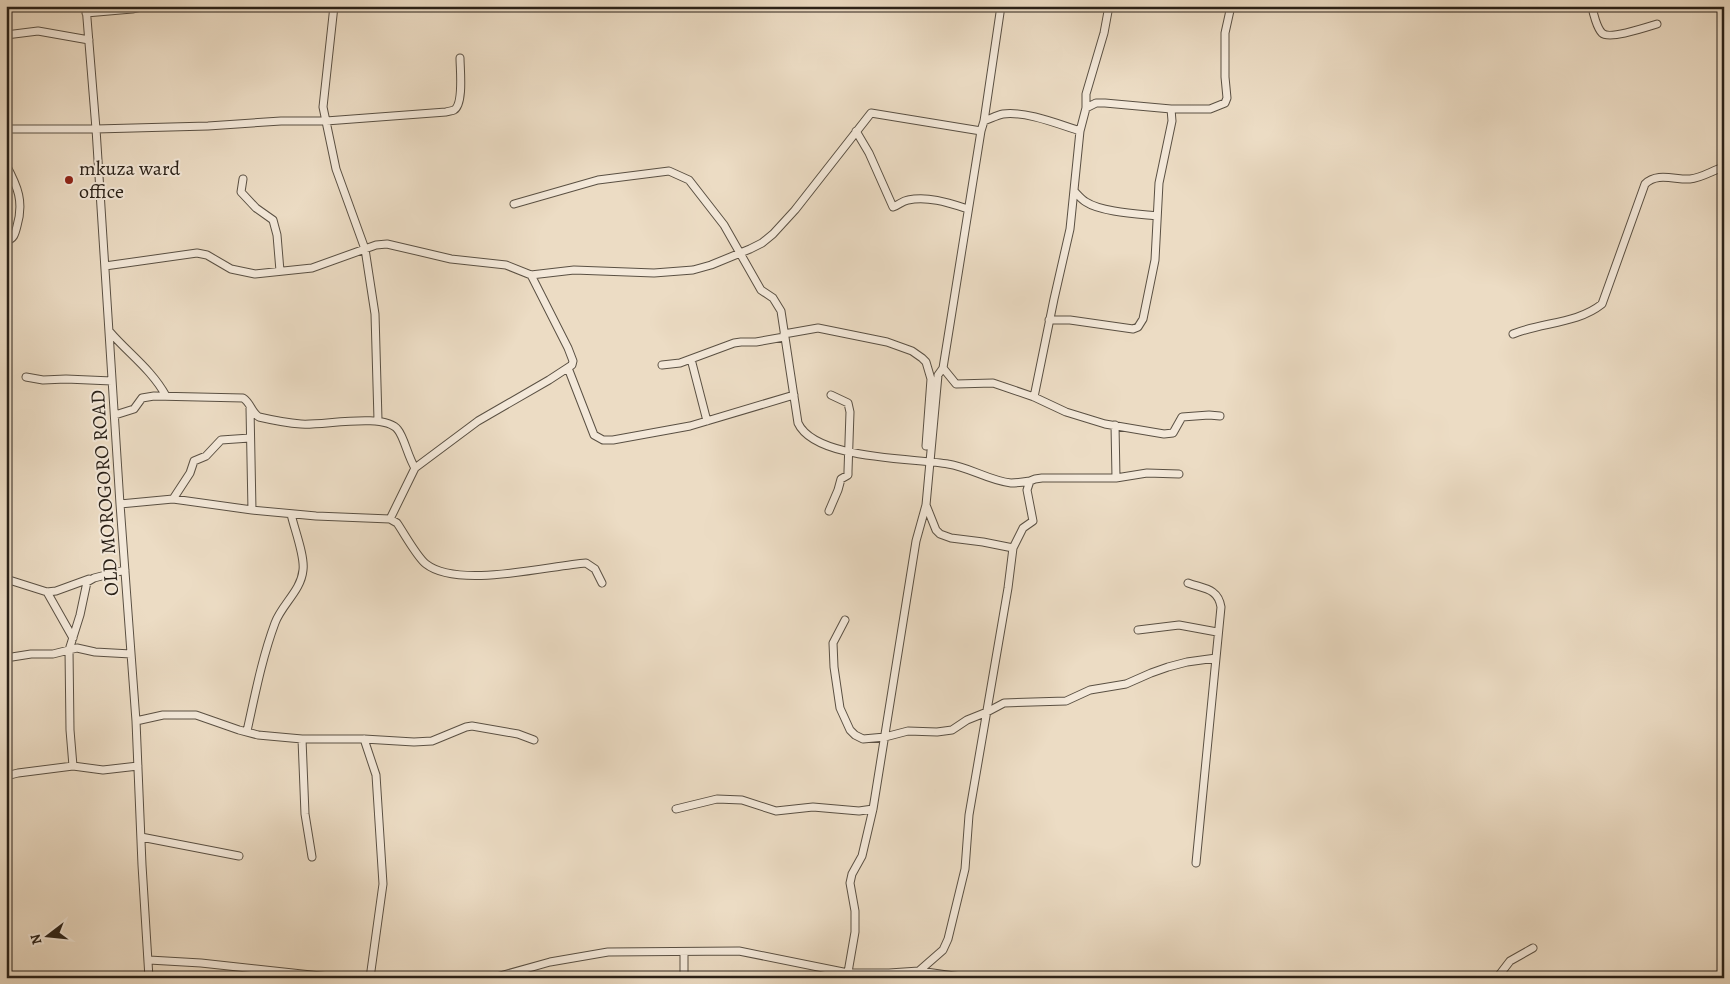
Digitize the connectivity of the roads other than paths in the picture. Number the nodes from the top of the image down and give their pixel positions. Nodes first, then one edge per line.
1 (145, 6) edge
2 (334, 6) edge
3 (1000, 6) edge
4 (1109, 6) edge
5 (1231, 6) edge
6 (1592, 6) edge
7 (86, 10) edge
8 (1657, 24) dead end
9 (6, 35) edge
10 (89, 40) junction
11 (460, 58) dead end
12 (323, 107) junction
13 (1086, 108) junction
14 (1171, 109) junction
15 (318, 120) junction
16 (326, 121) junction
17 (984, 121) junction
18 (6, 129) edge
19 (96, 129) junction
20 (856, 131) junction
21 (981, 131) junction
22 (1080, 131) junction
23 (6, 165) edge
24 (1724, 167) edge
25 (243, 179) dead end
26 (1074, 191) junction
27 (514, 204) dead end
28 (968, 209) junction
29 (1157, 216) junction
30 (6, 241) edge
31 (365, 249) junction
32 (739, 254) junction
33 (105, 266) junction
34 (280, 271) junction
35 (531, 275) junction
36 (1049, 320) junction
37 (109, 332) junction
38 (1513, 334) dead end
39 (784, 335) junction
40 (691, 360) junction
41 (662, 365) dead end
42 (568, 368) junction
43 (943, 368) junction
44 (26, 377) dead end
45 (112, 381) junction
46 (831, 394) dead end
47 (794, 395) junction
48 (166, 396) junction
49 (1034, 397) junction
50 (250, 407) junction
51 (114, 415) junction
52 (1220, 416) dead end
53 (378, 420) junction
54 (707, 421) junction
55 (1115, 425) junction
56 (250, 438) junction
57 (849, 451) junction
58 (927, 463) junction
59 (415, 468) junction
60 (1179, 474) dead end
61 (1116, 478) junction
62 (1030, 482) junction
63 (173, 499) junction
64 (120, 504) junction
65 (926, 505) junction
66 (252, 510) junction
67 (829, 511) dead end
68 (291, 514) junction
69 (390, 519) junction
70 (1013, 548) junction
71 (125, 570) junction
72 (6, 579) edge
73 (90, 579) junction
74 (602, 583) dead end
75 (1188, 583) dead end
76 (47, 592) junction
77 (844, 620) dead end
78 (1138, 630) dead end
79 (1217, 632) junction
80 (73, 638) junction
81 (69, 650) junction
82 (131, 654) junction
83 (12, 657) dead end
84 (1216, 658) junction
85 (987, 712) junction
86 (136, 721) junction
87 (247, 731) junction
88 (885, 737) junction
89 (302, 739) junction
90 (364, 739) junction
91 (534, 740) dead end
92 (73, 766) junction
93 (138, 766) junction
94 (6, 776) edge
95 (676, 809) dead end
96 (873, 809) junction
97 (141, 837) junction
98 (239, 856) dead end
99 (312, 858) dead end
100 (1196, 863) dead end
101 (1533, 948) dead end
102 (684, 952) junction
103 (148, 960) junction
104 (919, 970) junction
105 (848, 975) edge
106 (149, 978) edge
107 (339, 978) edge
108 (370, 978) edge
109 (493, 978) edge
110 (684, 978) edge
111 (968, 978) edge
112 (1497, 978) edge

1 - 7 street
2 - 12 street
3 - 17 street
4 - 13 street
5 - 14 street
6 - 8 street
7 - 10 street, OLD MOROGORO ROAD
9 - 10 street
10 - 19 street, OLD MOROGORO ROAD
11 - 16 street
12 - 15 street
12 - 16 street
13 - 14 street
13 - 22 street
14 - 29 street
15 - 16 street
15 - 19 street
16 - 31 street
17 - 21 street
17 - 22 street
18 - 19 street
19 - 33 street, OLD MOROGORO ROAD
20 - 21 street
20 - 28 street
20 - 32 street
21 - 28 street
22 - 26 street
23 - 30 street
24 - 38 street
25 - 34 street
26 - 29 street
26 - 36 street
27 - 32 street
28 - 43 street
29 - 36 street
31 - 34 street
31 - 35 street
31 - 53 street
32 - 35 street
32 - 39 street
33 - 34 street
33 - 37 street, OLD MOROGORO ROAD
35 - 42 street
36 - 49 street
37 - 45 street, OLD MOROGORO ROAD
37 - 48 street
39 - 40 street
39 - 47 street
39 - 58 street
40 - 41 street
40 - 54 street
42 - 54 street
42 - 59 street
43 - 49 street
43 - 58 street
44 - 45 street
45 - 51 street, OLD MOROGORO ROAD
46 - 57 street
47 - 54 street
47 - 57 street
48 - 50 street
48 - 51 street
49 - 55 street
50 - 53 street
50 - 56 street
51 - 64 street, OLD MOROGORO ROAD
52 - 55 street
53 - 59 street
55 - 61 street
56 - 63 street
56 - 66 street
57 - 58 street
57 - 67 street
58 - 62 street
58 - 65 street
59 - 69 street
60 - 61 street
61 - 62 street
62 - 70 street
63 - 64 street
63 - 66 street
64 - 71 street, OLD MOROGORO ROAD
65 - 70 street
65 - 88 street
66 - 68 street
68 - 69 street
68 - 87 street
69 - 74 street
70 - 85 street
71 - 73 street
71 - 82 street, OLD MOROGORO ROAD
72 - 76 street
73 - 76 street
73 - 80 street
75 - 79 street
76 - 80 street
77 - 88 street
78 - 79 street
79 - 84 street
80 - 81 street
81 - 82 street
81 - 83 street
81 - 92 street
82 - 86 street, OLD MOROGORO ROAD
84 - 85 street
84 - 100 street
85 - 88 street
85 - 104 street
86 - 87 street
86 - 93 street, OLD MOROGORO ROAD
87 - 89 street
88 - 96 street
89 - 90 street
89 - 99 street
90 - 91 street
90 - 108 street
92 - 93 street
92 - 94 street
93 - 97 street, OLD MOROGORO ROAD
95 - 96 street
96 - 105 street
97 - 98 street
97 - 103 street, OLD MOROGORO ROAD
101 - 112 street
102 - 105 street
102 - 109 street
102 - 110 street
103 - 106 street, OLD MOROGORO ROAD
103 - 107 street
104 - 105 street
104 - 111 street

